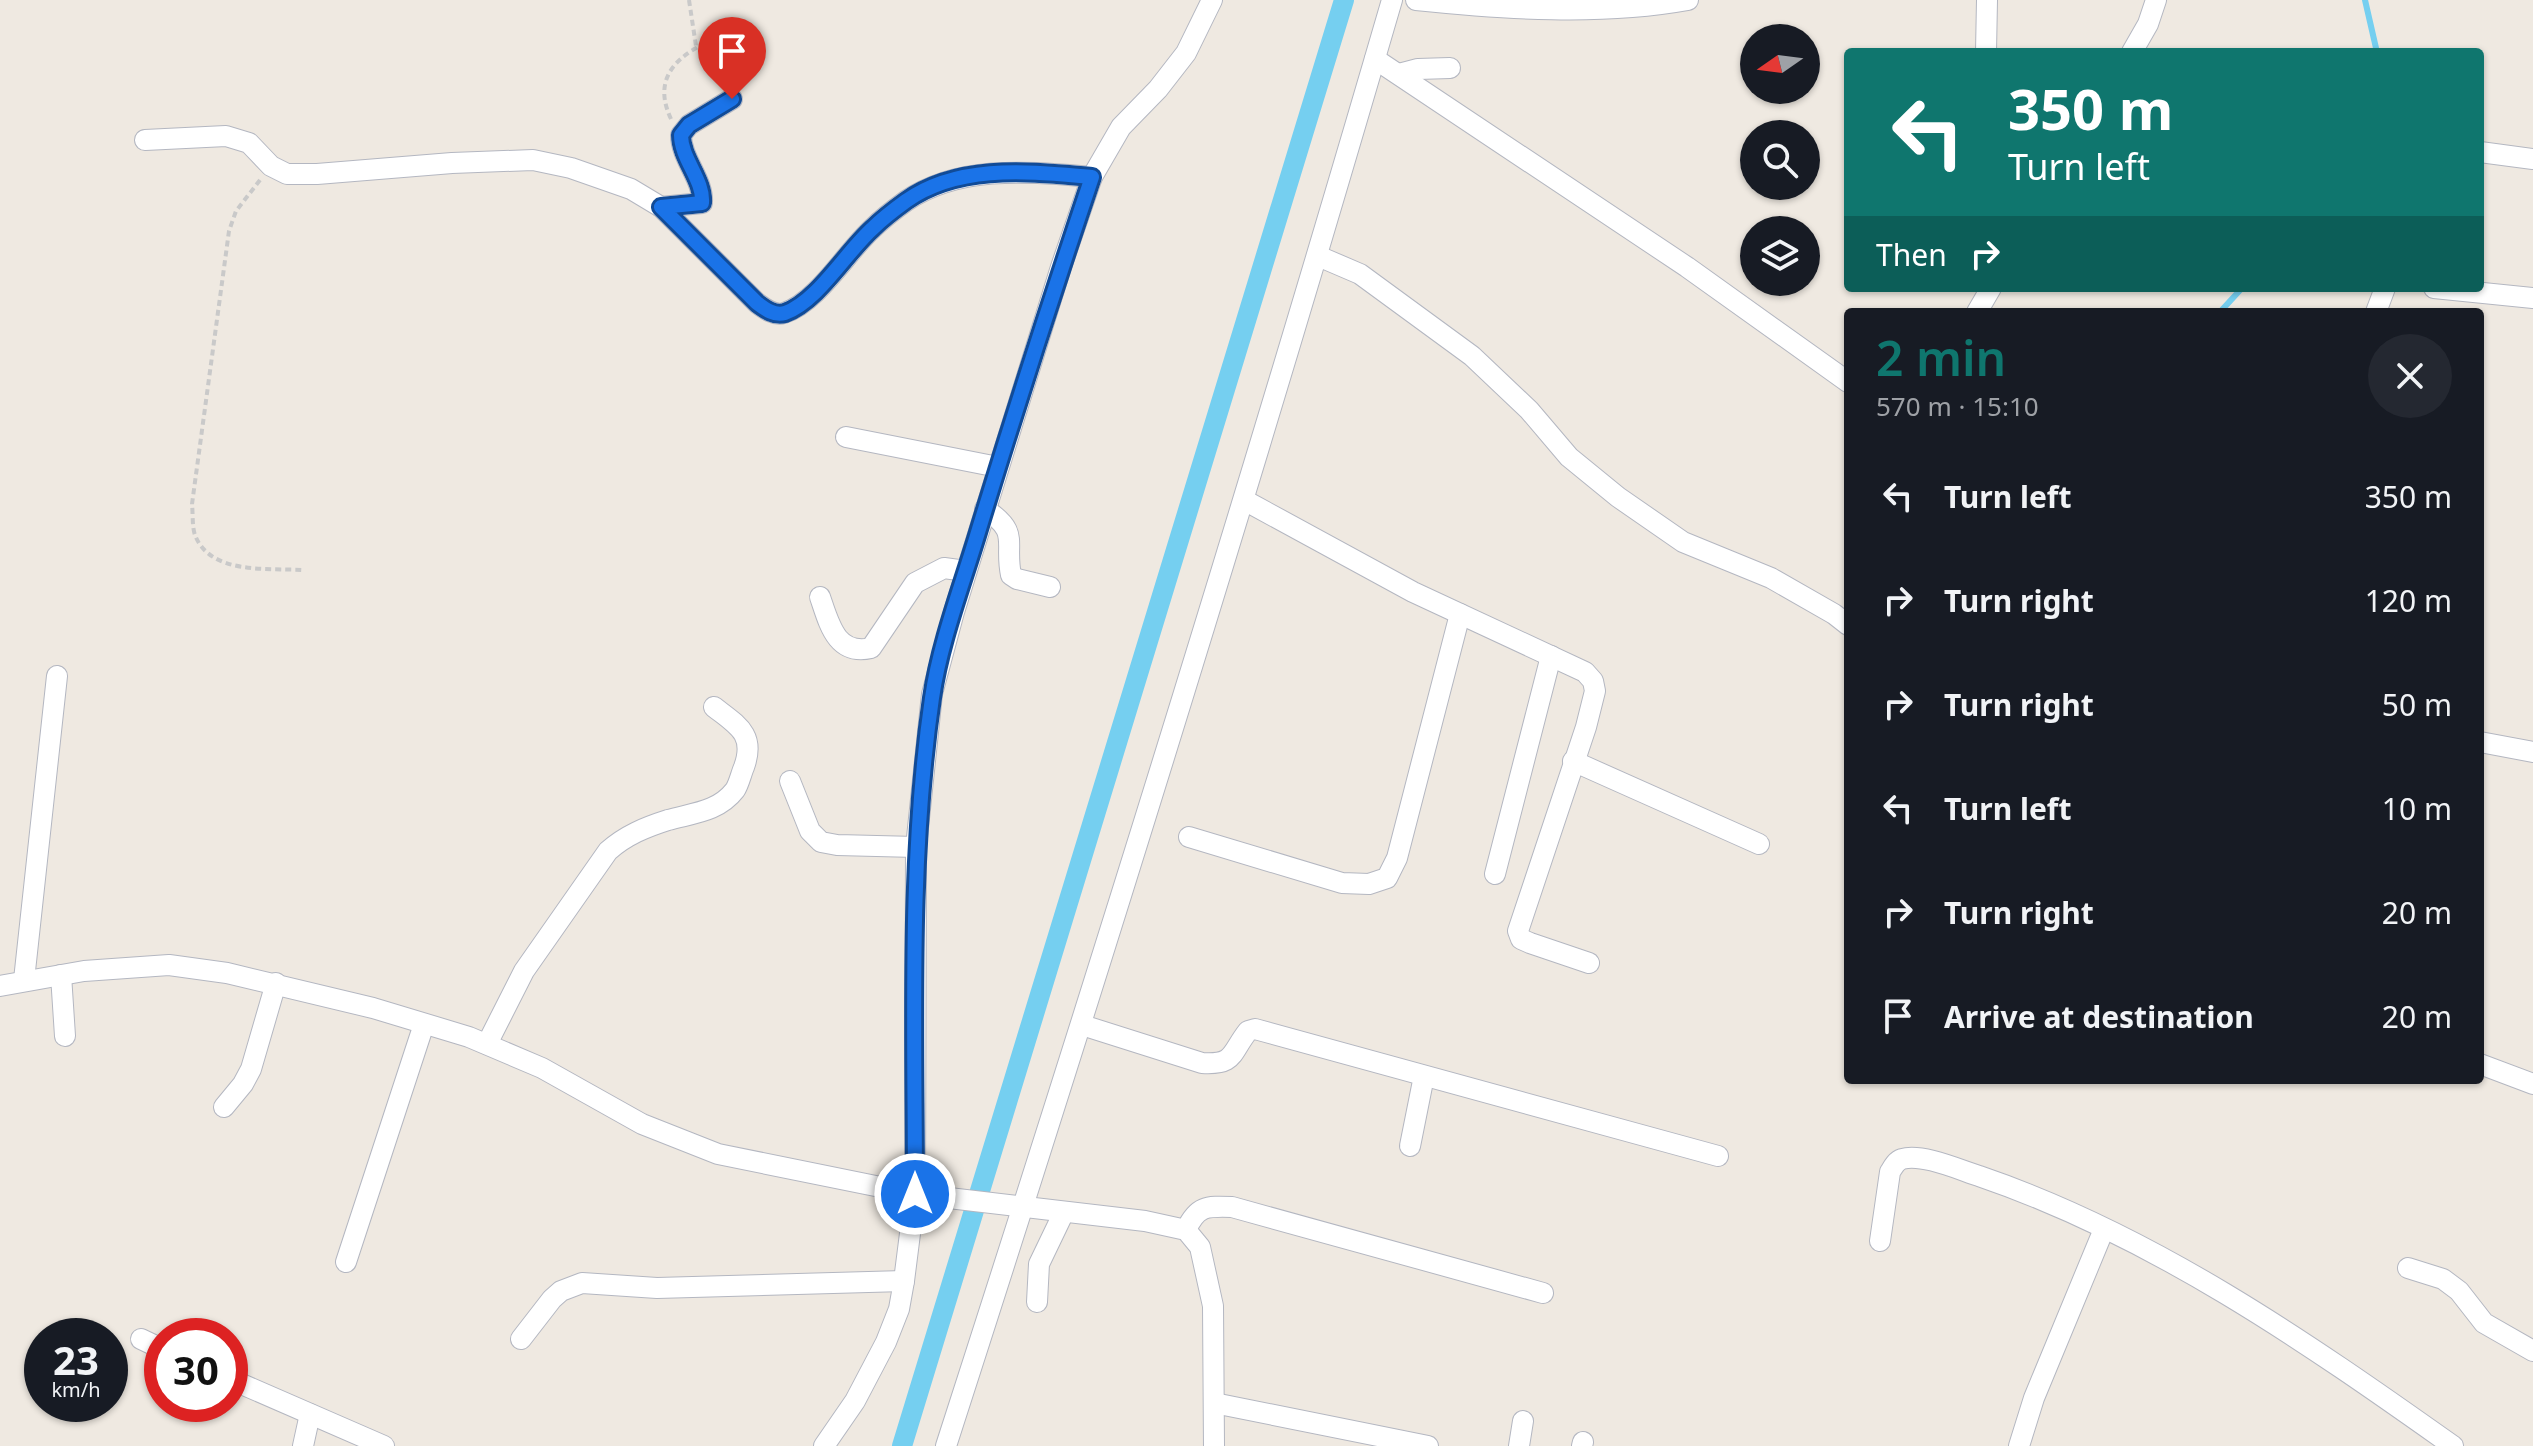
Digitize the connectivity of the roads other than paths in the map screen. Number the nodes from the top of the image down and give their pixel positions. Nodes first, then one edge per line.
1 (1212, 0) edge
2 (1392, 0) edge
3 (1416, 0) edge
4 (1688, 0) edge
5 (1987, 0) edge
6 (2156, 0) edge
7 (1613, 4) edge
8 (1986, 48) edge
9 (2134, 48) edge
10 (1375, 59) junction
11 (1450, 68) dead end
12 (1399, 74) junction
13 (732, 99) dead end
14 (145, 140) dead end
15 (2484, 153) edge
16 (2533, 159) edge
17 (1092, 177) junction
18 (661, 207) junction
19 (1318, 256) junction
20 (2474, 292) edge
21 (2533, 298) edge
22 (1844, 379) edge
23 (846, 437) dead end
24 (998, 467) junction
25 (1244, 500) junction
26 (985, 509) junction
27 (966, 571) junction
28 (1050, 587) dead end
29 (820, 597) dead end
30 (1460, 614) junction
31 (1844, 622) edge
32 (1551, 656) junction
33 (57, 676) dead end
34 (714, 707) dead end
35 (2484, 743) edge
36 (2533, 752) edge
37 (1573, 761) junction
38 (790, 781) dead end
39 (1189, 837) dead end
40 (1759, 844) dead end
41 (916, 847) junction
42 (1495, 874) dead end
43 (1589, 963) dead end
44 (61, 975) junction
45 (24, 980) junction
46 (276, 983) junction
47 (0, 986) edge
48 (424, 1024) junction
49 (1082, 1025) junction
50 (65, 1036) dead end
51 (487, 1044) junction
52 (2484, 1066) edge
53 (1424, 1076) junction
54 (2533, 1084) edge
55 (224, 1107) dead end
56 (1410, 1146) dead end
57 (1718, 1156) dead end
58 (915, 1194) junction
59 (1023, 1208) junction
60 (1064, 1212) junction
61 (2104, 1229) junction
62 (1186, 1230) junction
63 (1880, 1241) dead end
64 (346, 1262) dead end
65 (2408, 1268) dead end
66 (904, 1281) junction
67 (1543, 1293) dead end
68 (1037, 1302) dead end
69 (141, 1339) dead end
70 (521, 1339) dead end
71 (144, 1340) edge
72 (2533, 1351) edge
73 (248, 1387) edge
74 (1214, 1403) junction
75 (310, 1414) junction
76 (1523, 1421) dead end
77 (303, 1446) edge
78 (384, 1446) edge
79 (824, 1446) edge
80 (946, 1446) edge
81 (1214, 1446) edge
82 (1428, 1446) edge
83 (1519, 1446) edge
84 (2019, 1446) edge
85 (2453, 1446) edge

1 - 17 street
2 - 10 street
3 - 7 street
4 - 7 street
5 - 8 street
6 - 9 street
10 - 12 street
10 - 19 street
11 - 12 street
12 - 22 street
13 - 18 street
14 - 18 street
15 - 16 street
17 - 18 street
17 - 24 street
19 - 25 street
19 - 31 street
20 - 21 street
23 - 24 street
24 - 26 street
25 - 30 street
25 - 49 street
26 - 27 street
26 - 28 street
27 - 29 street
27 - 41 street
30 - 32 street
30 - 39 street
32 - 37 street
32 - 42 street
33 - 45 street
34 - 51 street
35 - 36 street
37 - 40 street
37 - 43 street
38 - 41 street
41 - 58 street
44 - 45 street
44 - 46 street
44 - 50 street
45 - 47 street
46 - 48 street
46 - 55 street
48 - 51 street
48 - 64 street
49 - 53 street
49 - 59 street
51 - 58 street
52 - 54 street
53 - 56 street
53 - 57 street
58 - 59 street
58 - 66 street
59 - 60 street
59 - 80 street
60 - 62 street
60 - 68 street
61 - 63 street
61 - 84 street
61 - 85 street
62 - 67 street
62 - 74 street
65 - 72 street
66 - 70 street
66 - 79 street
69 - 71 street
73 - 75 street
74 - 81 street
74 - 82 street
75 - 77 street
75 - 78 street
76 - 83 street

